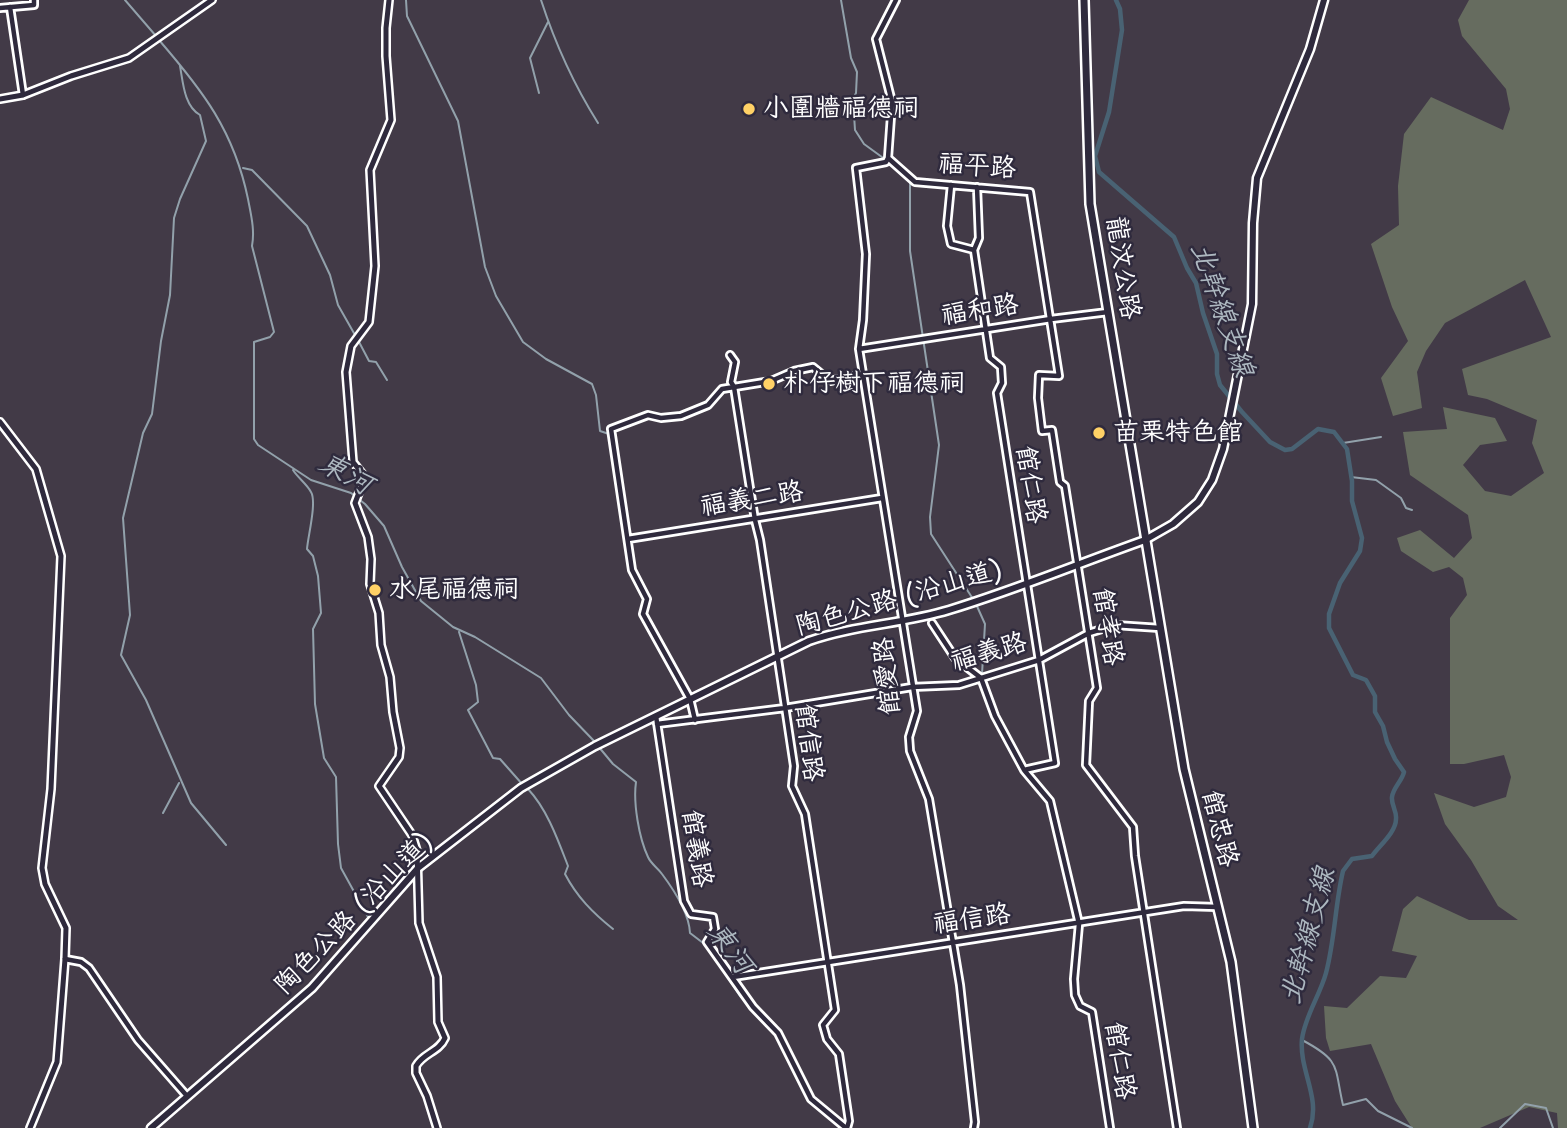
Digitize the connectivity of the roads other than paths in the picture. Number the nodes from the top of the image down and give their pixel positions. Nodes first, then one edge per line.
1 (34, 0) edge
2 (212, 0) edge
3 (389, 0) edge
4 (897, 0) edge
5 (1084, 0) edge
6 (1324, 0) edge
7 (9, 7) junction
8 (0, 8) edge
9 (23, 95) junction
10 (0, 99) edge
11 (888, 158) junction
12 (951, 184) junction
13 (977, 187) junction
14 (1030, 192) joint
15 (974, 250) junction
16 (1108, 312) junction
17 (1051, 319) junction
18 (987, 330) junction
19 (859, 349) junction
20 (730, 355) dead end
21 (863, 374) junction
22 (734, 387) junction
23 (0, 422) edge
24 (882, 498) junction
25 (755, 520) junction
26 (628, 539) junction
27 (1145, 540) junction
28 (1079, 564) junction
29 (1026, 582) junction
30 (902, 621) junction
31 (932, 623) dead end
32 (1160, 628) junction
33 (1089, 634) junction
34 (777, 655) junction
35 (1039, 660) junction
36 (981, 678) junction
37 (912, 688) junction
38 (690, 699) junction
39 (785, 708) junction
40 (656, 720) junction
41 (695, 720) junction
42 (1024, 769) junction
43 (418, 868) junction
44 (1217, 906) junction
45 (1143, 913) junction
46 (1079, 924) junction
47 (952, 941) junction
48 (65, 959) junction
49 (827, 961) junction
50 (733, 977) junction
51 (187, 1096) junction
52 (30, 1128) edge
53 (151, 1128) edge
54 (437, 1128) edge
55 (847, 1128) edge
56 (974, 1128) edge
57 (1110, 1128) edge
58 (1177, 1128) edge
59 (1253, 1128) edge

1 - 7 street
2 - 9 street
3 - 43 street
4 - 11 street
5 - 16 main road, 龍汶公路
6 - 27 main road, 陶色公路 (沿山道)
7 - 8 street
7 - 9 street
9 - 10 street
11 - 12 street, 福平路
11 - 19 street, 館愛路
12 - 13 street, 福平路
12 - 15 street
13 - 14 street, 福平路
13 - 15 street, 館仁路
14 - 17 street, 館孝路
15 - 18 street, 館仁路
16 - 17 street, 福和路
16 - 27 main road, 龍汶公路
17 - 18 street, 福和路
17 - 28 street, 館孝路
18 - 19 street, 福和路
18 - 29 street, 館仁路
19 - 21 street, 館愛路
20 - 22 street, 館信路
21 - 22 street
21 - 24 street, 館愛路
22 - 25 street, 館信路
22 - 26 street
23 - 48 street
24 - 25 street, 福義二路
24 - 30 street, 館愛路
25 - 26 street, 福義二路
25 - 34 street, 館信路
26 - 38 street
27 - 28 main road, 陶色公路 (沿山道)
27 - 32 main road, 館忠路
28 - 29 main road, 陶色公路 (沿山道)
28 - 33 street, 館孝路
29 - 30 main road, 陶色公路 (沿山道)
29 - 35 street, 館仁路
30 - 34 main road, 陶色公路 (沿山道)
30 - 37 street, 館愛路
31 - 36 street
32 - 33 street, 福義路
32 - 44 main road, 館忠路
33 - 35 street, 福義路
33 - 45 street, 館孝路
34 - 38 main road, 陶色公路 (沿山道)
34 - 39 street, 館信路
35 - 36 street, 福義路
35 - 42 street, 館仁路
36 - 37 street, 福義路
36 - 42 street, 館仁路
37 - 39 street, 福義路
37 - 47 street, 館愛路
38 - 40 main road, 陶色公路 (沿山道)
38 - 41 street
39 - 41 street, 福義路
39 - 49 street, 館信路
40 - 41 street, 福義路
40 - 43 main road, 陶色公路 (沿山道)
40 - 50 street, 館義路
42 - 46 street, 館仁路
43 - 51 main road, 陶色公路 (沿山道)
43 - 54 street
44 - 45 street, 福信路
44 - 59 main road, 館忠路
45 - 46 street, 福信路
45 - 58 street, 館孝路
46 - 47 street, 福信路
46 - 57 street, 館仁路
47 - 49 street, 福信路
47 - 56 street, 館愛路
48 - 51 street
48 - 52 street
49 - 50 street, 福信路
49 - 55 street, 館信路
50 - 55 street, 館義路
51 - 53 main road, 陶色公路 (沿山道)

